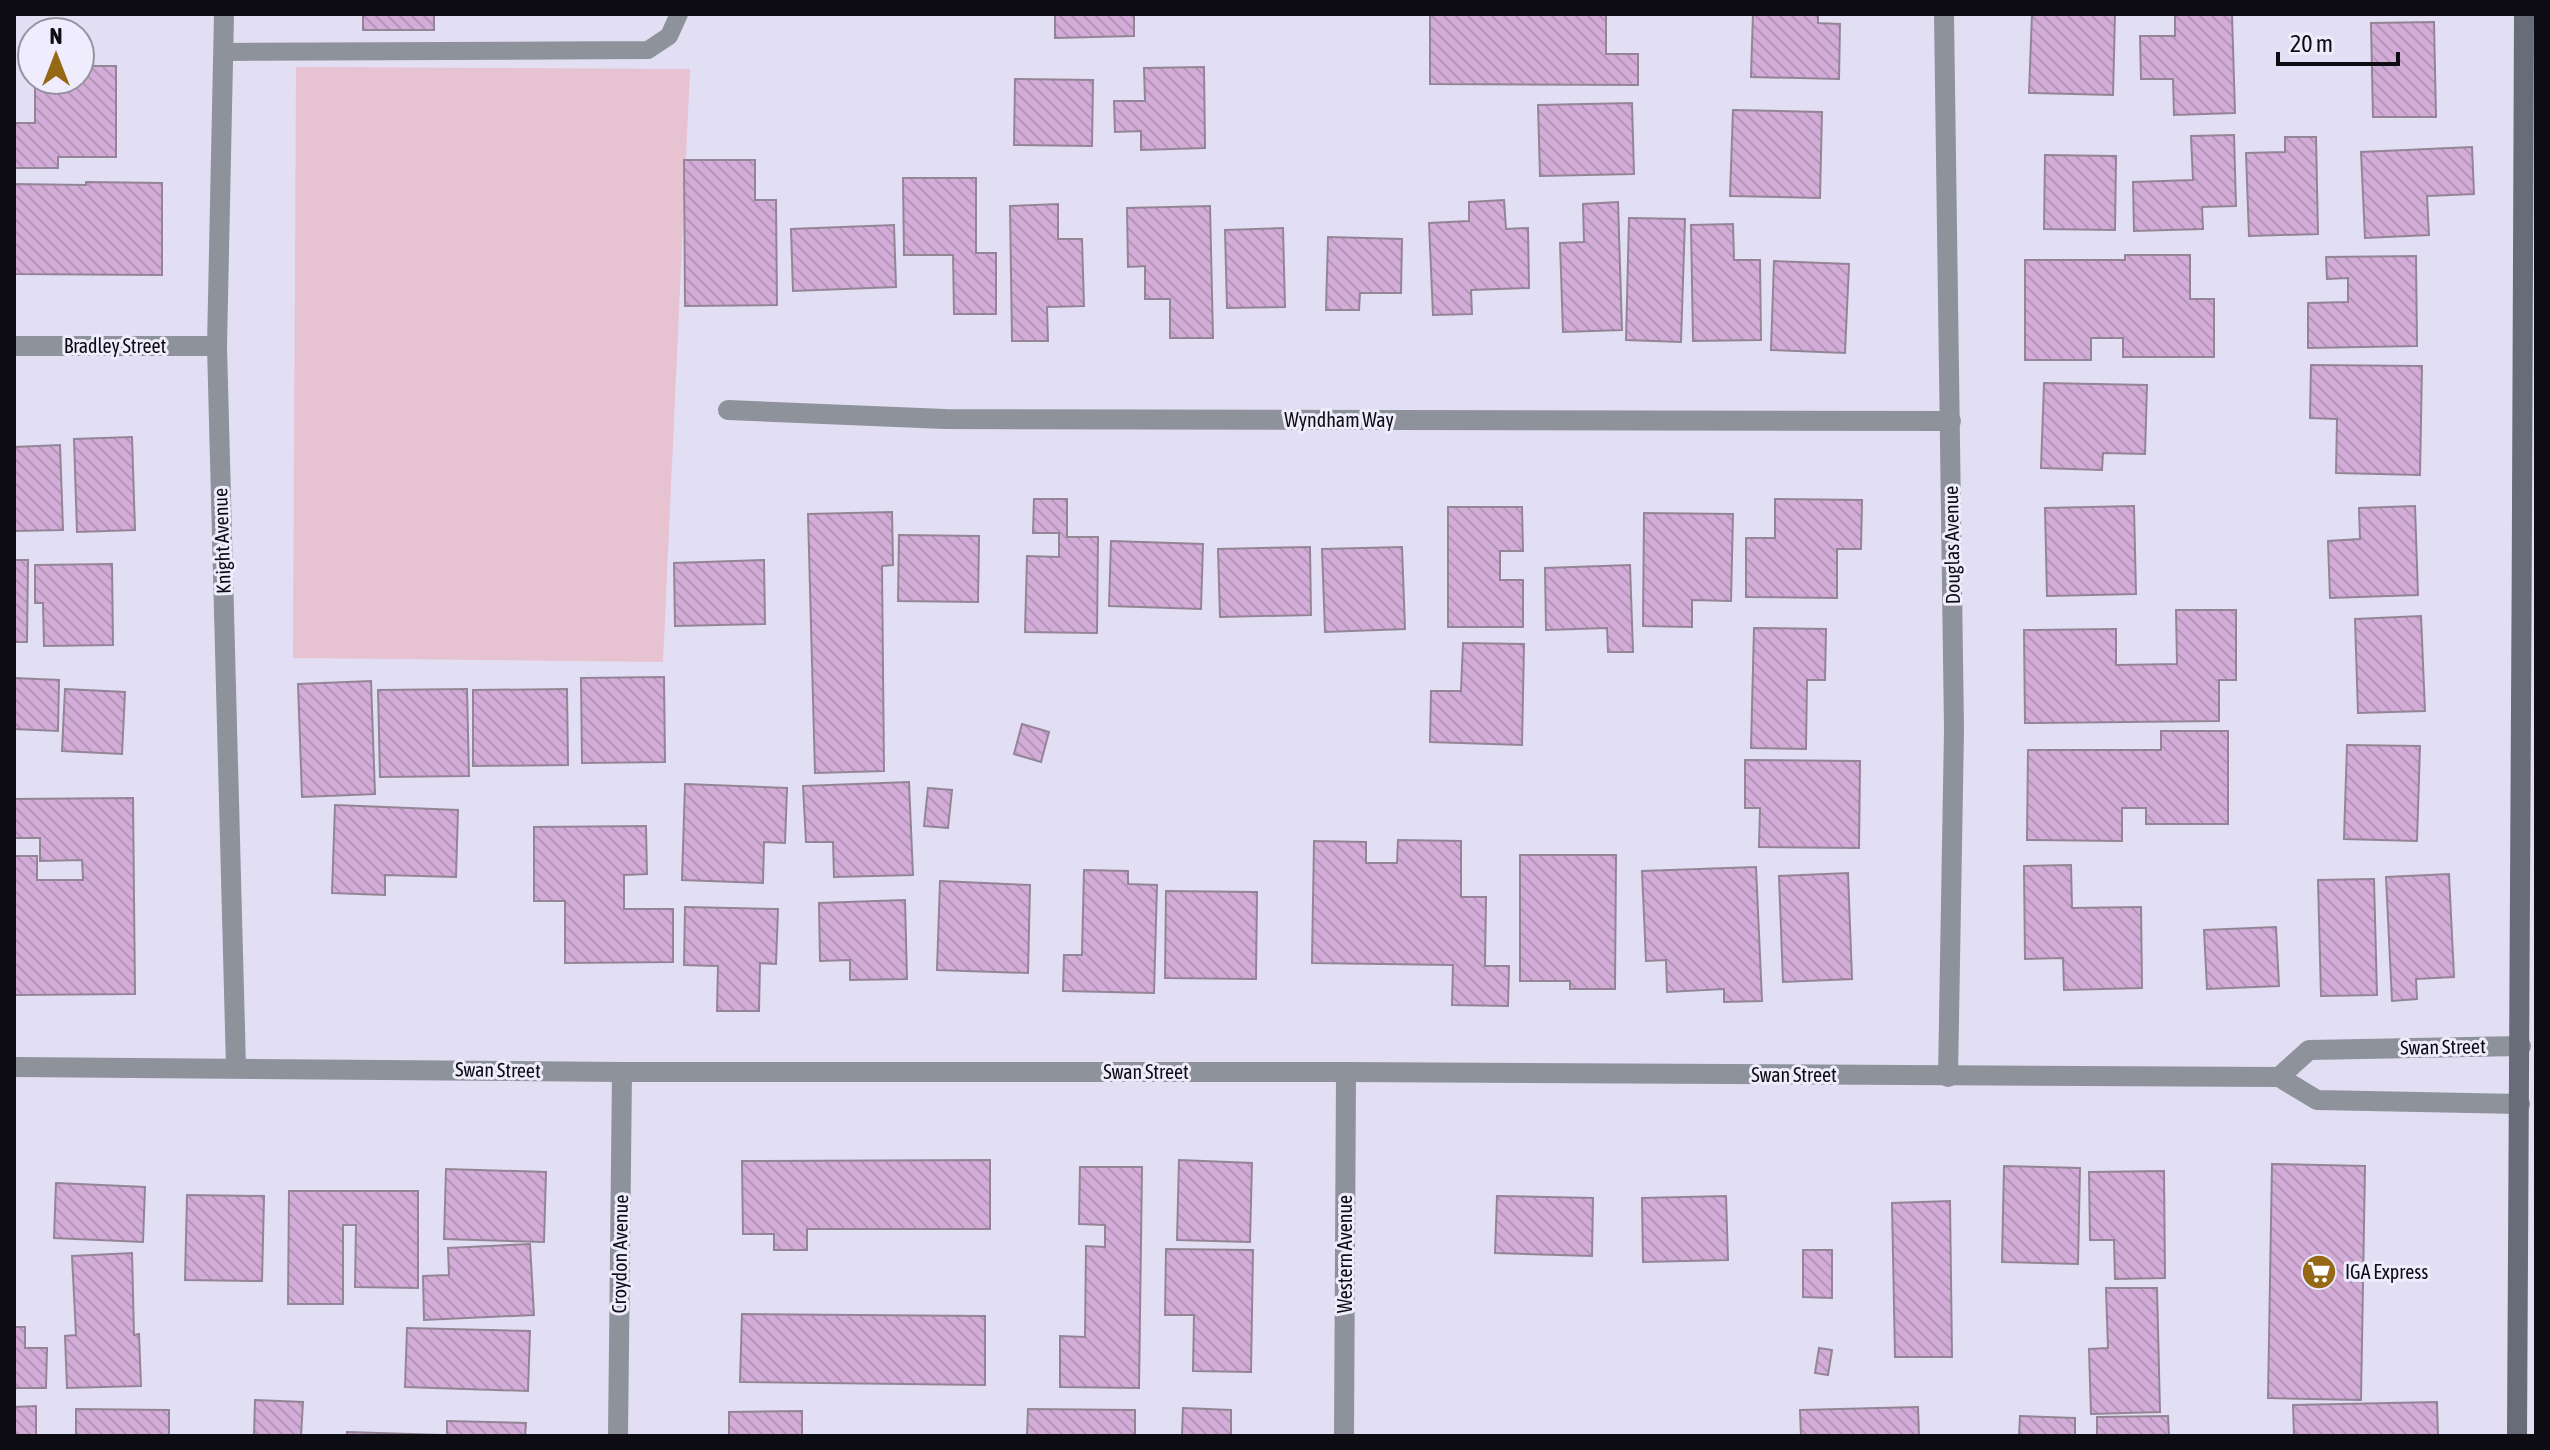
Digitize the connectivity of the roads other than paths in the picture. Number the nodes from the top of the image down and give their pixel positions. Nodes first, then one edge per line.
1 (224, 14) edge
2 (679, 14) edge
3 (1944, 14) edge
4 (2524, 14) edge
5 (223, 52) junction
6 (14, 346) edge
7 (217, 346) junction
8 (728, 410) dead end
9 (1951, 421) junction
10 (2521, 1046) junction
11 (14, 1067) edge
12 (236, 1067) junction
13 (622, 1072) junction
14 (1346, 1072) junction
15 (1948, 1077) junction
16 (2279, 1077) junction
17 (2520, 1104) junction
18 (618, 1436) edge
19 (1344, 1436) edge
20 (2517, 1436) edge

1 - 5 street, Knight Avenue
2 - 5 lane
3 - 9 street, Douglas Avenue
4 - 10 main road
5 - 7 street, Knight Avenue
6 - 7 street, Bradley Street
7 - 12 street, Knight Avenue
8 - 9 street, Wyndham Way
9 - 15 street, Douglas Avenue
10 - 16 street, Swan Street
10 - 17 main road
11 - 12 street, Swan Street
12 - 13 street, Swan Street
13 - 14 street, Swan Street
13 - 18 street, Croydon Avenue
14 - 15 street, Swan Street
14 - 19 street, Western Avenue
15 - 16 street, Swan Street
16 - 17 street
17 - 20 main road

